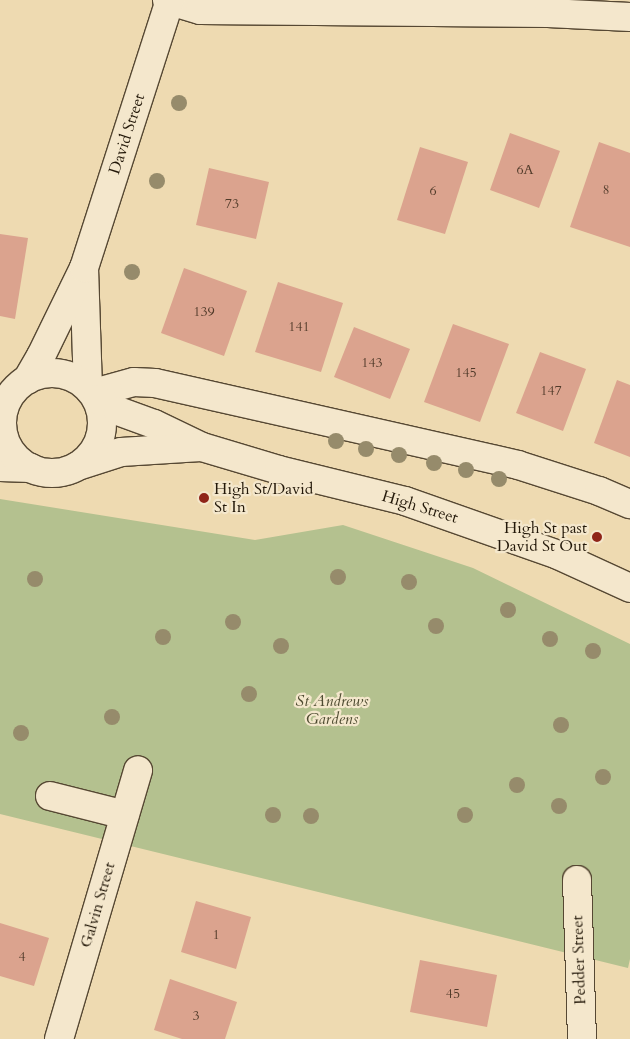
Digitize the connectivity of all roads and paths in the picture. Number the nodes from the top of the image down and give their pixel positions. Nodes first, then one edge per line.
1 (169, 0) edge
2 (630, 17) edge
3 (84, 268) junction
4 (15, 384) edge
5 (93, 393) junction
6 (202, 447) junction
7 (11, 458) edge
8 (75, 467) junction
9 (630, 504) edge
10 (630, 588) edge
11 (138, 770) dead end
12 (50, 796) dead end
13 (125, 815) junction
14 (576, 880) dead end
15 (59, 1039) edge
16 (582, 1039) edge

1 - 2 street
1 - 3 street, David Street
3 - 4 street, David Street
3 - 5 street, David Street
4 - 5 street
4 - 7 street
5 - 6 street, High Street
5 - 8 street
5 - 9 street
6 - 8 street, High Street
6 - 10 street, High Street
7 - 8 street
11 - 13 street, Galvin Street
12 - 13 street
13 - 15 street, Galvin Street
14 - 16 street, Pedder Street

